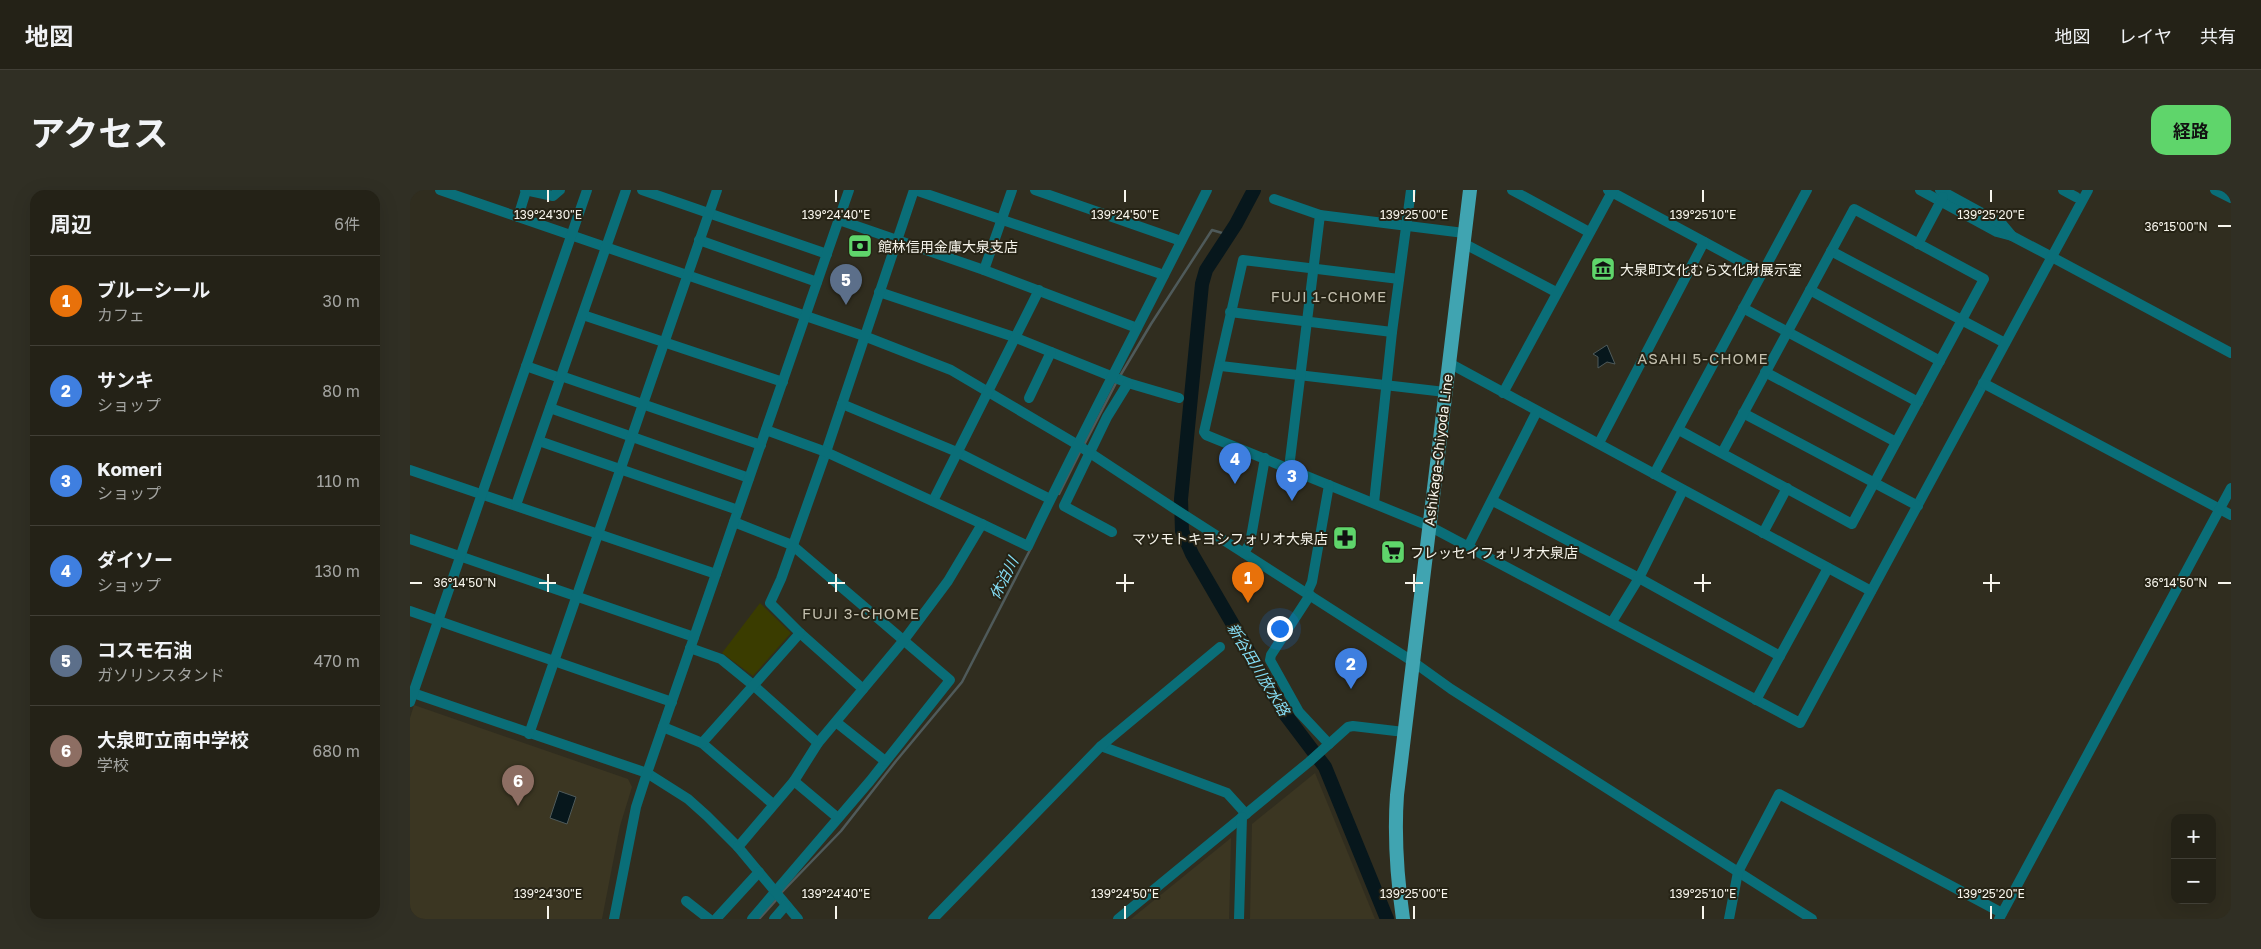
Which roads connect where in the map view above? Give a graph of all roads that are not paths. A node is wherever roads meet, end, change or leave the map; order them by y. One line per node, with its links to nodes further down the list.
1 (440, 190): 28 (street)
2 (526, 190): 3 (street); 28 (street)
3 (560, 190)
4 (587, 190): 33 (street)
5 (626, 190): 40 (street)
6 (642, 190): 26 (street)
7 (717, 190): 26 (street)
8 (915, 190): 30 (street); 36 (street)
9 (1012, 190): 30 (street)
10 (1035, 190): 37 (street)
11 (1207, 190): 37 (street)
12 (1411, 190): 31 (street)
13 (1470, 190): 34 (main road, Ashikaga-Chiyoda Line)
14 (1512, 190): 32 (street)
15 (1807, 190): 46 (street)
16 (1920, 190): 22 (street)
17 (2063, 190): 23 (street)
18 (2088, 190): 43 (street)
19 (2215, 190): 24 (street)
20 (845, 191): 29 (street)
21 (1611, 191): 32 (street); 38 (street)
22 (1944, 194): 39 (street); 43 (street)
23 (2076, 197)
24 (2231, 198)
25 (1274, 199): 27 (street)
26 (708, 213): 35 (street); 42 (street)
27 (1320, 215): 31 (street); 44 (street)
28 (518, 217): 33 (street)
29 (839, 220): 36 (street); 42 (street)
30 (1002, 220): 45 (street); 48 (street)
31 (1406, 226): 34 (street); 49 (street)
32 (1589, 232): 54 (street)
33 (570, 235): 40 (street); 72 (street)
34 (1464, 238): 54 (street); 71 (main road, Ashikaga-Chiyoda Line)
35 (699, 240): 47 (street); 50 (street)
36 (897, 240): 45 (street); 53 (street)
37 (1182, 241): 48 (street)
38 (1704, 242): 46 (street); 98 (street)
39 (1918, 244): 41 (street); 59 (street)
40 (606, 247): 47 (street); 57 (street)
41 (1831, 251): 52 (street); 59 (street)
42 (827, 254): 50 (street)
43 (2052, 257): 67 (street); 69 (street)
44 (1314, 269): 49 (street); 56 (street); 60 (street)
45 (984, 270): 51 (street)
46 (1762, 273): 55 (street)
47 (687, 275): 58 (street); 66 (street)
48 (1164, 276): 61 (street)
49 (1399, 279): 62 (street)
50 (817, 282): 58 (street)
51 (1039, 290): 61 (street); 65 (street)
52 (1810, 290): 63 (street); 70 (street)
53 (879, 292): 64 (street); 65 (street)
54 (1556, 292): 84 (street)
55 (1743, 308): 63 (street); 94 (street)
56 (1230, 312): 60 (street); 104 (street)
57 (582, 315): 66 (street); 77 (street)
58 (806, 315): 64 (street); 78 (street)
59 (1962, 321): 67 (street); 70 (street)
60 (1308, 322): 62 (street); 75 (street)
61 (1137, 328): 76 (street)
62 (1392, 332): 81 (street)
63 (1787, 332): 74 (street); 87 (street)
64 (864, 336): 82 (street); 89 (street)
65 (1014, 337): 68 (street); 82 (street)
66 (664, 342): 78 (street); 88 (street)
67 (2005, 343): 80 (street)
68 (1051, 352): 76 (street); 85 (street)
69 (2231, 353)
70 (1940, 360): 87 (street)
71 (1449, 363): 83 (main road, Ashikaga-Chiyoda Line); 84 (street)
72 (526, 366): 77 (street); 115 (street)
73 (1221, 366): 75 (street)
74 (1765, 372): 92 (street); 97 (street)
75 (1300, 375): 81 (street); 105 (street)
76 (1114, 376): 79 (street); 100 (street)
77 (561, 377): 88 (street); 90 (street)
78 (782, 382): 93 (street)
79 (1128, 383): 86 (street); 100 (street)
80 (1984, 383): 121 (street); 122 (street)
81 (1386, 385): 83 (street); 119 (street)
82 (986, 391): 100 (street); 102 (street)
83 (1446, 392): 127 (main road, Ashikaga-Chiyoda Line)
84 (1502, 393): 91 (street)
85 (1029, 398)
86 (1178, 398)
87 (1918, 402): 97 (street)
88 (643, 404): 95 (street); 99 (street)
89 (842, 404): 101 (street); 102 (street)
90 (550, 408): 95 (street); 96 (street)
91 (1537, 411): 98 (street); 118 (street)
92 (1743, 413): 103 (street); 110 (street)
93 (766, 430): 99 (street); 101 (street)
94 (1679, 430): 103 (street); 108 (street)
95 (632, 437): 106 (street); 109 (street)
96 (539, 441): 106 (street); 120 (street)
97 (1896, 442): 110 (street)
98 (1599, 443): 108 (street)
99 (761, 445): 109 (street)
100 (1083, 448): 116 (street); 128 (street); 134 (street)
101 (826, 452): 117 (street); 132 (street)
102 (957, 452): 116 (street); 117 (street)
103 (1722, 453): 112 (street)
104 (1265, 458): 105 (street); 134 (street)
105 (1289, 468): 111 (street)
106 (621, 469): 123 (street); 130 (street)
107 (410, 470): 115 (street)
108 (1654, 474): 114 (street)
109 (749, 478): 123 (street)
110 (1874, 482): 112 (street); 121 (street)
111 (1329, 485): 119 (street); 140 (street)
112 (1786, 488): 129 (street)
113 (2231, 488): 122 (street)
114 (1683, 490): 129 (street); 138 (street)
115 (482, 493): 120 (street); 135 (street)
116 (1050, 499): 126 (street)
117 (933, 501): 126 (street)
118 (1493, 501): 133 (street); 138 (street)
119 (1374, 503): 127 (street)
120 (516, 505): 130 (street)
121 (1918, 506): 139 (street)
122 (2219, 509): 124 (street); 177 (street)
123 (738, 510): 125 (street)
124 (2231, 516)
125 (734, 522): 132 (street); 137 (street)
126 (982, 524): 147 (street)
127 (1429, 526): 133 (street); 152 (main road, Ashikaga-Chiyoda Line)
128 (1112, 532)
129 (1763, 533): 136 (street)
130 (599, 534): 137 (street); 141 (street)
131 (410, 539): 135 (street)
132 (792, 544): 145 (street); 147 (street)
133 (1469, 545): 144 (street)
134 (1244, 553): 140 (street)
135 (460, 557): 141 (street); 143 (street)
136 (1828, 568): 139 (street); 150 (street)
137 (716, 574): 146 (street)
138 (1639, 578): 144 (street); 150 (street)
139 (1871, 591): 156 (street)
140 (1309, 594): 152 (street); 164 (street)
141 (577, 597): 146 (street); 151 (street)
142 (410, 611): 143 (street)
143 (438, 621): 151 (street); 155 (street)
144 (1612, 622): 156 (street)
145 (800, 633): 153 (street); 154 (street)
146 (694, 637): 148 (street)
147 (904, 640): 154 (street); 166 (street)
148 (690, 648): 153 (street); 157 (street)
149 (1220, 648): 165 (street)
150 (1780, 656): 156 (street)
151 (554, 661): 157 (street); 161 (street)
152 (1412, 661): 160 (main road, Ashikaga-Chiyoda Line); 174 (street)
153 (753, 685): 162 (street); 163 (street)
154 (863, 689): 158 (street)
155 (411, 696): 161 (street)
156 (1756, 700)
157 (672, 702): 159 (street)
158 (836, 722): 163 (street); 166 (street)
159 (663, 727): 162 (street); 167 (street)
160 (1404, 732): 164 (street); 187 (main road, Ashikaga-Chiyoda Line)
161 (529, 734): 167 (street)
162 (702, 743): 169 (street)
163 (818, 743): 168 (street)
164 (1329, 744): 170 (street)
165 (1101, 746): 170 (street); 184 (street)
166 (885, 761): 171 (street)
167 (647, 774): 172 (street); 178 (street)
168 (794, 782): 169 (street); 171 (street)
169 (773, 804): 172 (street)
170 (1244, 815): 185 (street); 186 (street)
171 (838, 818): 175 (street)
172 (738, 847): 173 (street)
173 (759, 872): 175 (street); 180 (street)
174 (1738, 872): 177 (street); 188 (street); 189 (street)
175 (781, 899): 181 (street); 182 (street); 183 (street)
176 (686, 901): 179 (street)
177 (2000, 916)
178 (614, 919)
179 (709, 919)
180 (716, 919)
181 (752, 919)
182 (774, 919)
183 (798, 919)
184 (933, 919)
185 (1118, 919)
186 (1239, 919)
187 (1403, 919)
188 (1729, 919)
189 (1812, 919)

